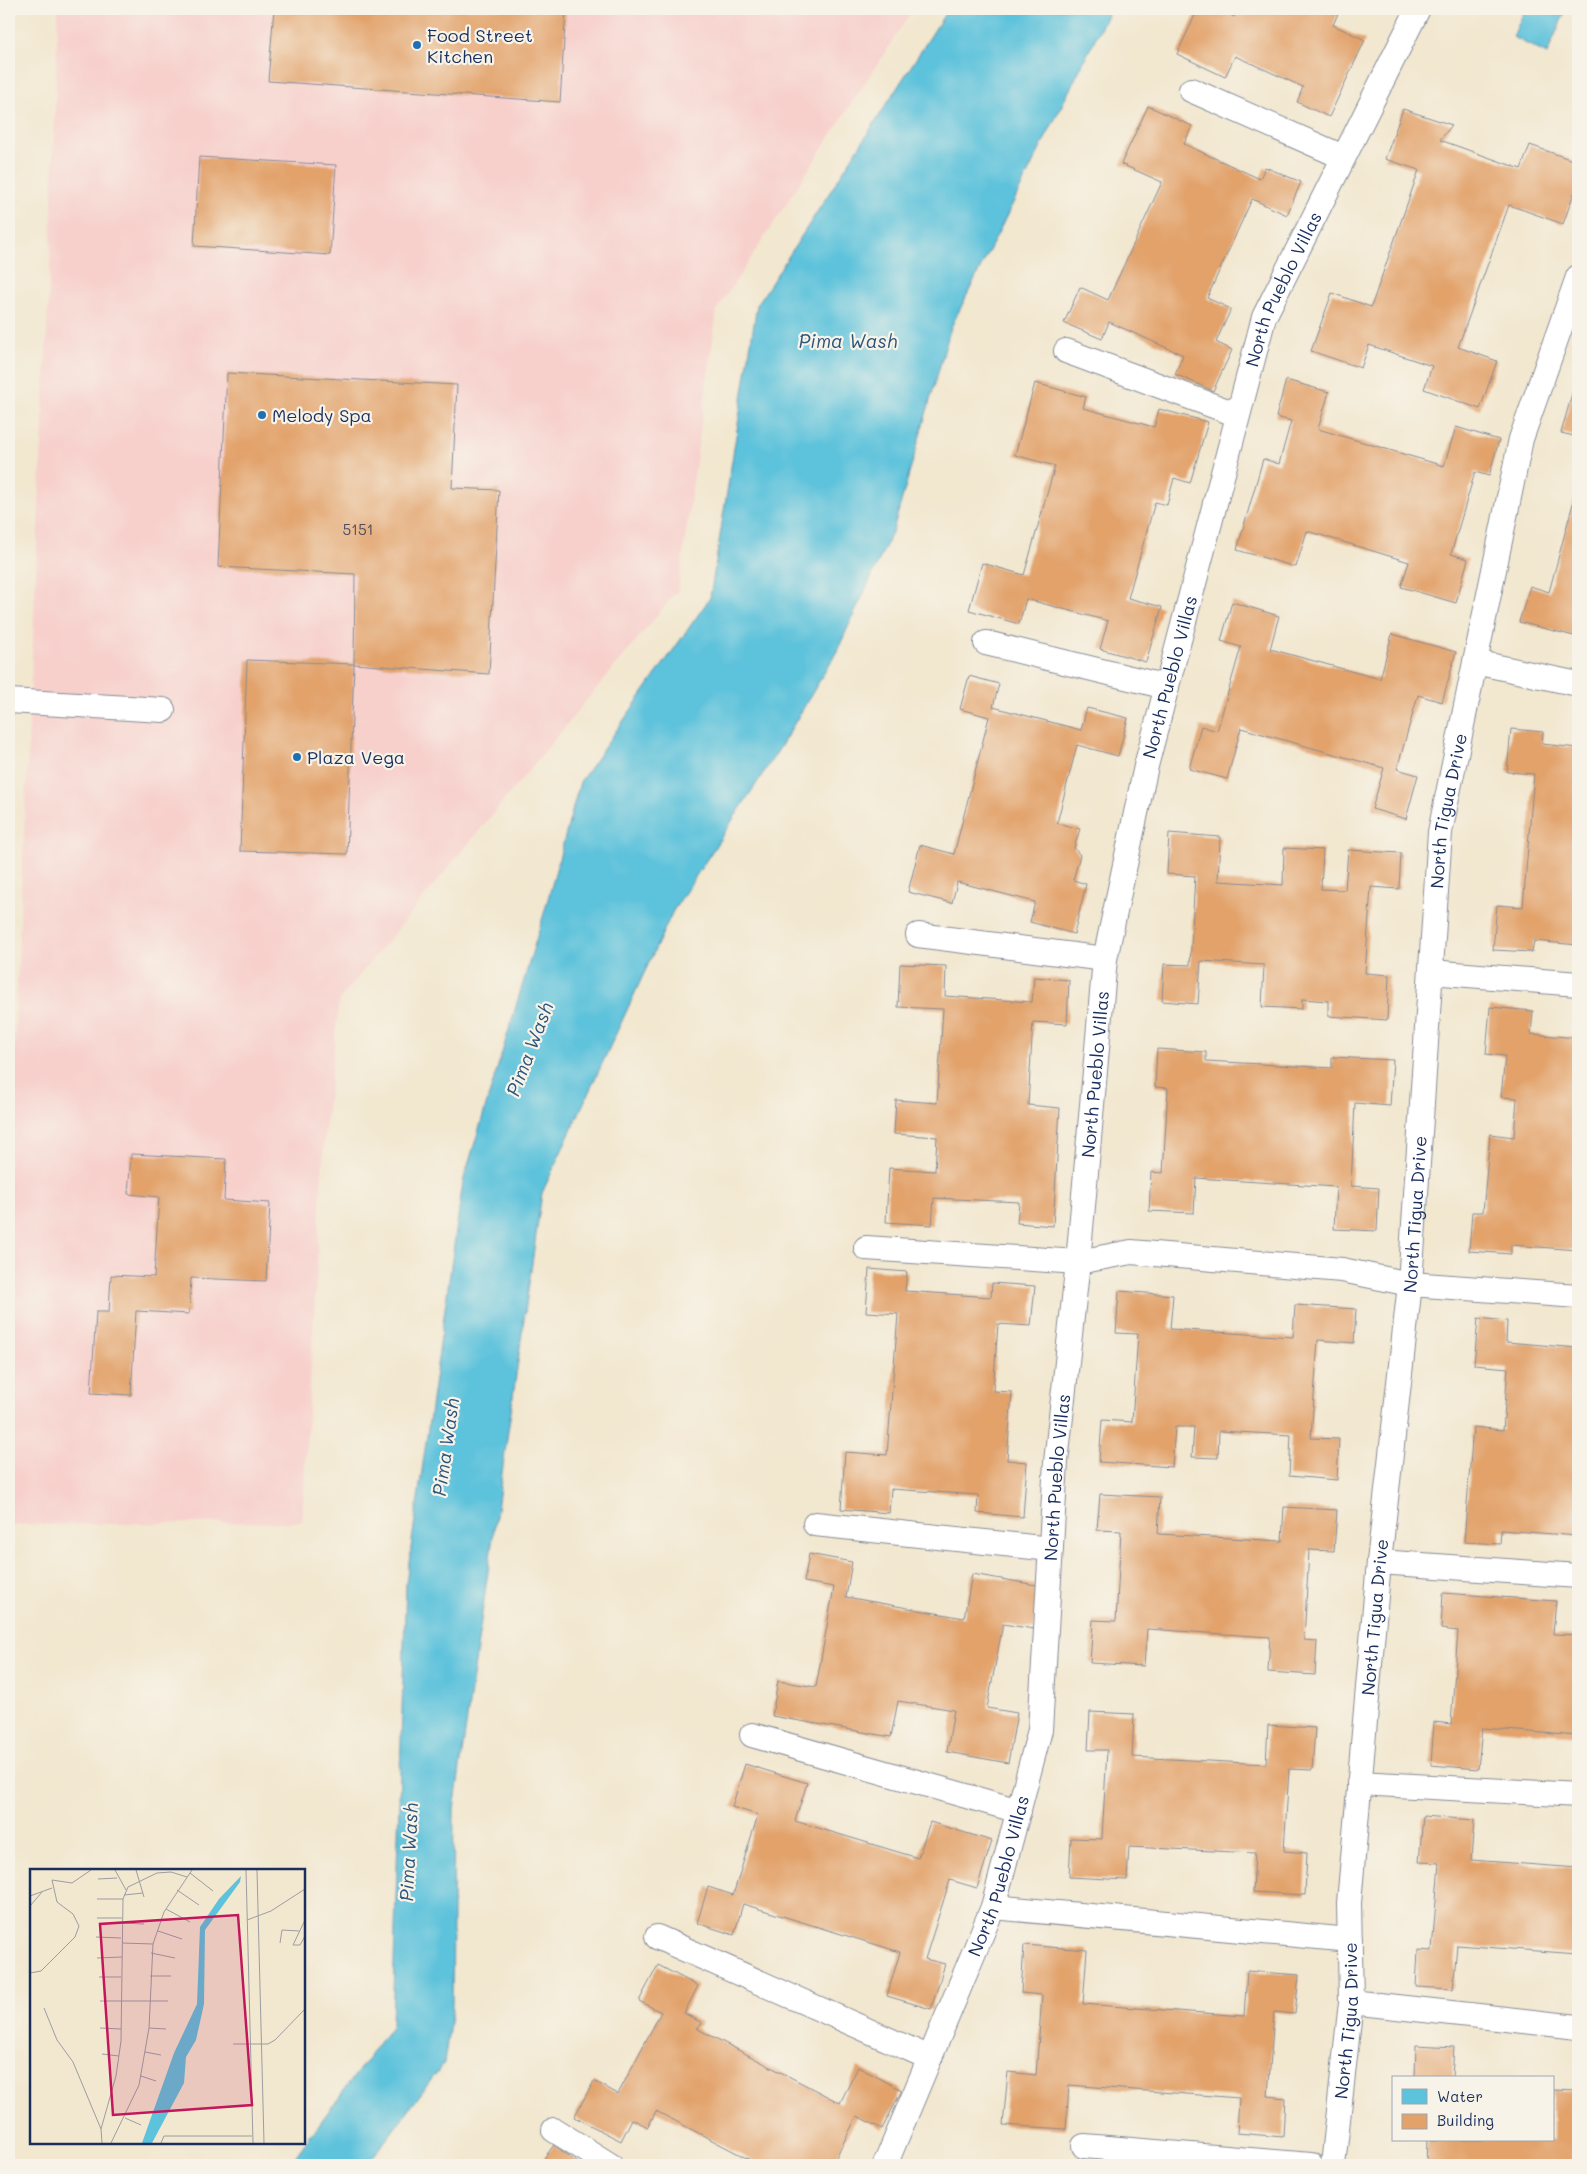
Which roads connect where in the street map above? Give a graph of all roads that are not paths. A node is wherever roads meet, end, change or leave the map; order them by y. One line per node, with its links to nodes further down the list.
1 (1418, 9): 3 (lane, North Pueblo Villas)
2 (1191, 90): 3 (lane)
3 (1343, 157): 7 (lane, North Pueblo Villas)
4 (1578, 277): 5 (lane, North Tigua Drive)
5 (1572, 316): 9 (lane, North Tigua Drive)
6 (1066, 351): 7 (lane)
7 (1238, 415): 11 (lane, North Pueblo Villas)
8 (986, 643): 11 (lane)
9 (1475, 662): 10 (lane); 16 (lane, North Tigua Drive)
10 (1578, 684)
11 (1167, 687): 15 (lane, North Pueblo Villas)
12 (9, 701): 13 (lane)
13 (163, 710)
14 (918, 935): 15 (lane)
15 (1105, 959): 19 (lane, North Pueblo Villas)
16 (1431, 972): 17 (lane); 20 (lane, North Tigua Drive)
17 (1578, 984)
18 (866, 1248): 19 (lane)
19 (1078, 1262): 20 (lane); 23 (lane, North Pueblo Villas)
20 (1410, 1284): 21 (lane); 24 (lane, North Tigua Drive)
21 (1578, 1296)
22 (815, 1524): 23 (lane)
23 (1051, 1549): 29 (lane, North Pueblo Villas)
24 (1379, 1562): 25 (lane); 27 (lane, North Tigua Drive)
25 (1578, 1576)
26 (752, 1735): 29 (lane)
27 (1360, 1783): 28 (lane); 32 (lane, North Tigua Drive)
28 (1578, 1795)
29 (1019, 1811): 30 (lane, North Pueblo Villas)
30 (993, 1907): 32 (lane); 35 (lane, North Pueblo Villas)
31 (658, 1937): 35 (lane)
32 (1350, 1940): 33 (lane, North Tigua Drive)
33 (1351, 2002): 34 (lane); 41 (lane, North Tigua Drive)
34 (1578, 2027)
35 (930, 2058): 39 (lane, North Pueblo Villas)
36 (554, 2130): 38 (lane)
37 (1084, 2146): 40 (lane)
38 (610, 2165)
39 (885, 2165)
40 (1311, 2165)
41 (1333, 2165)

